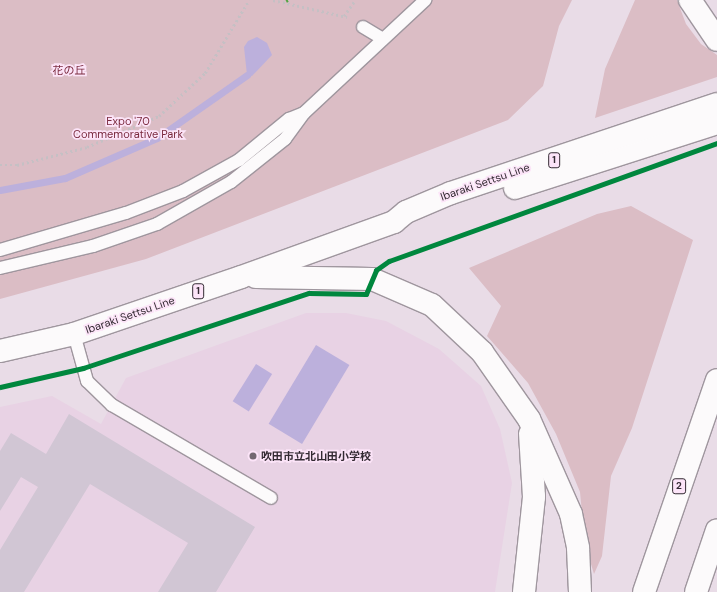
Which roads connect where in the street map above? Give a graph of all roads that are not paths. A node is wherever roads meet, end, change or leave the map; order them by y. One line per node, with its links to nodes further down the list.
1 (425, 0): 4 (lane)
2 (690, 0): 5 (main road)
3 (363, 27): 4 (lane)
4 (383, 39): 7 (lane)
5 (717, 40)
6 (717, 104): 9 (main road, Ibaraki Settsu Line / 1)
7 (304, 113): 10 (lane); 11 (lane)
8 (717, 123): 9 (main road, Ibaraki Settsu Line / 1)
9 (394, 222): 12 (main road, Ibaraki Settsu Line / 1)
10 (0, 250)
11 (0, 268)
12 (240, 277): 13 (main road, Ibaraki Settsu Line / 1); 16 (main road)
13 (74, 334): 14 (main road, Ibaraki Settsu Line / 1); 17 (lane)
14 (0, 351)
15 (717, 380): 21 (main road, 2)
16 (529, 419): 19 (main road); 20 (main road)
17 (271, 498)
18 (717, 530): 22 (main road)
19 (524, 592)
20 (580, 592)
21 (644, 592)
22 (696, 592)

